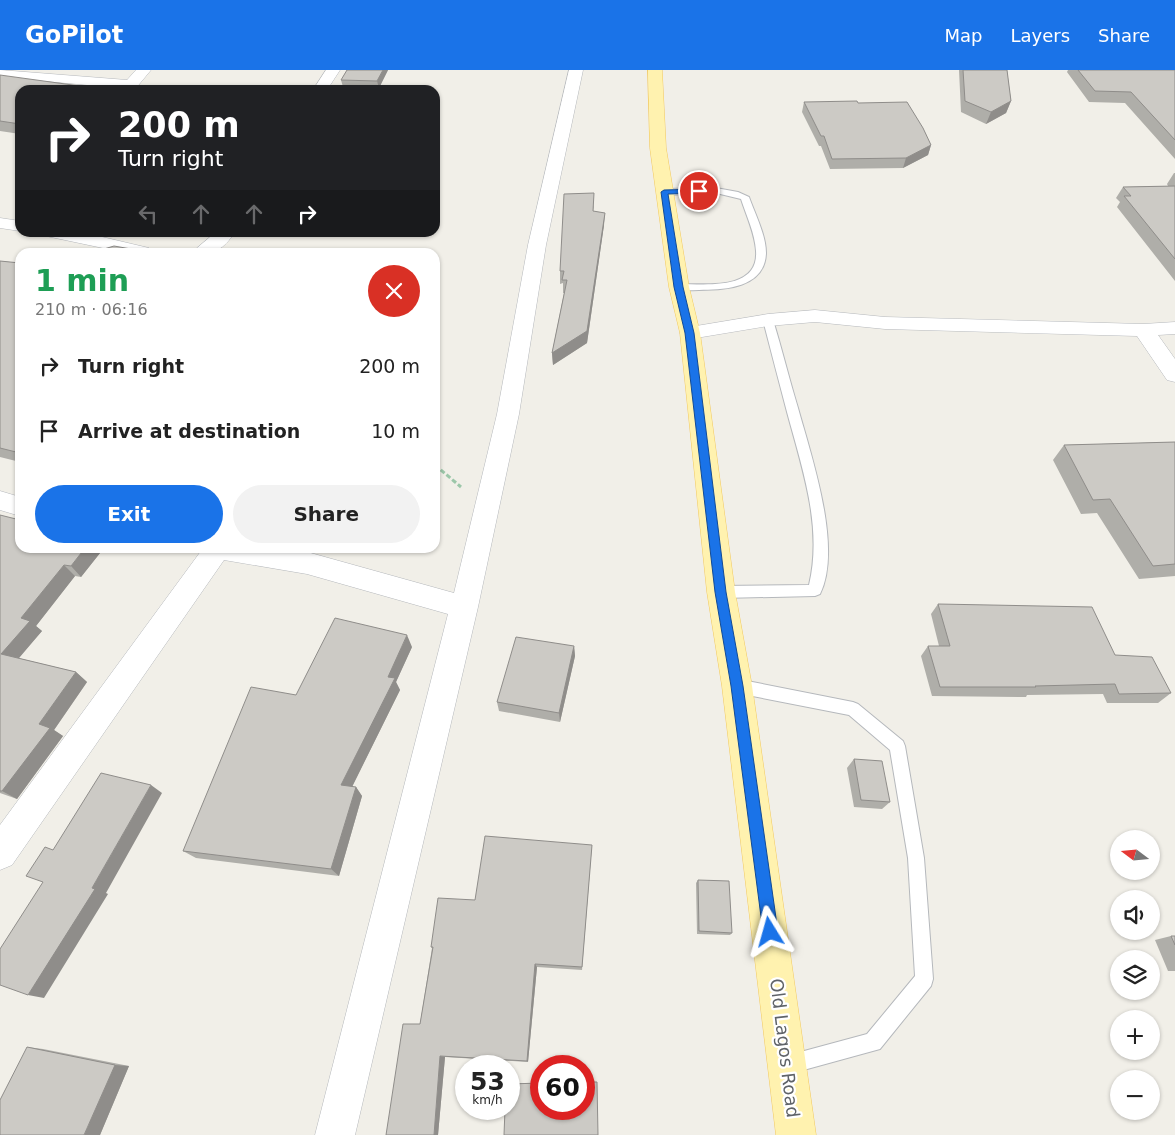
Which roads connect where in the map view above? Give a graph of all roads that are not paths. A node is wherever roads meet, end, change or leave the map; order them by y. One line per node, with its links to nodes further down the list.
1 (144, 70): 5 (street)
2 (333, 70): 6 (street)
3 (576, 70): 25 (street)
4 (655, 70): 7 (main road, Old Lagos Road)
5 (0, 73)
6 (323, 85)
7 (664, 192): 14 (main road, Old Lagos Road); 14 (lane)
8 (0, 222): 9 (street)
9 (15, 225)
10 (76, 237): 12 (street)
11 (222, 237): 13 (street)
12 (126, 248)
13 (209, 248)
14 (678, 287): 18 (main road, Old Lagos Road)
15 (768, 320): 17 (street); 18 (street); 24 (lane)
16 (1175, 328): 17 (street)
17 (1142, 330): 19 (street)
18 (690, 333): 24 (main road, Old Lagos Road)
19 (1175, 375)
20 (0, 500): 21 (street)
21 (15, 506)
22 (211, 553): 27 (street)
23 (246, 553): 25 (street)
24 (721, 592): 26 (main road, Old Lagos Road)
25 (464, 607): 29 (street)
26 (737, 686): 28 (main road, Old Lagos Road); 28 (lane)
27 (0, 853)
28 (788, 1064): 30 (main road, Old Lagos Road)
29 (335, 1135)
30 (796, 1135)

